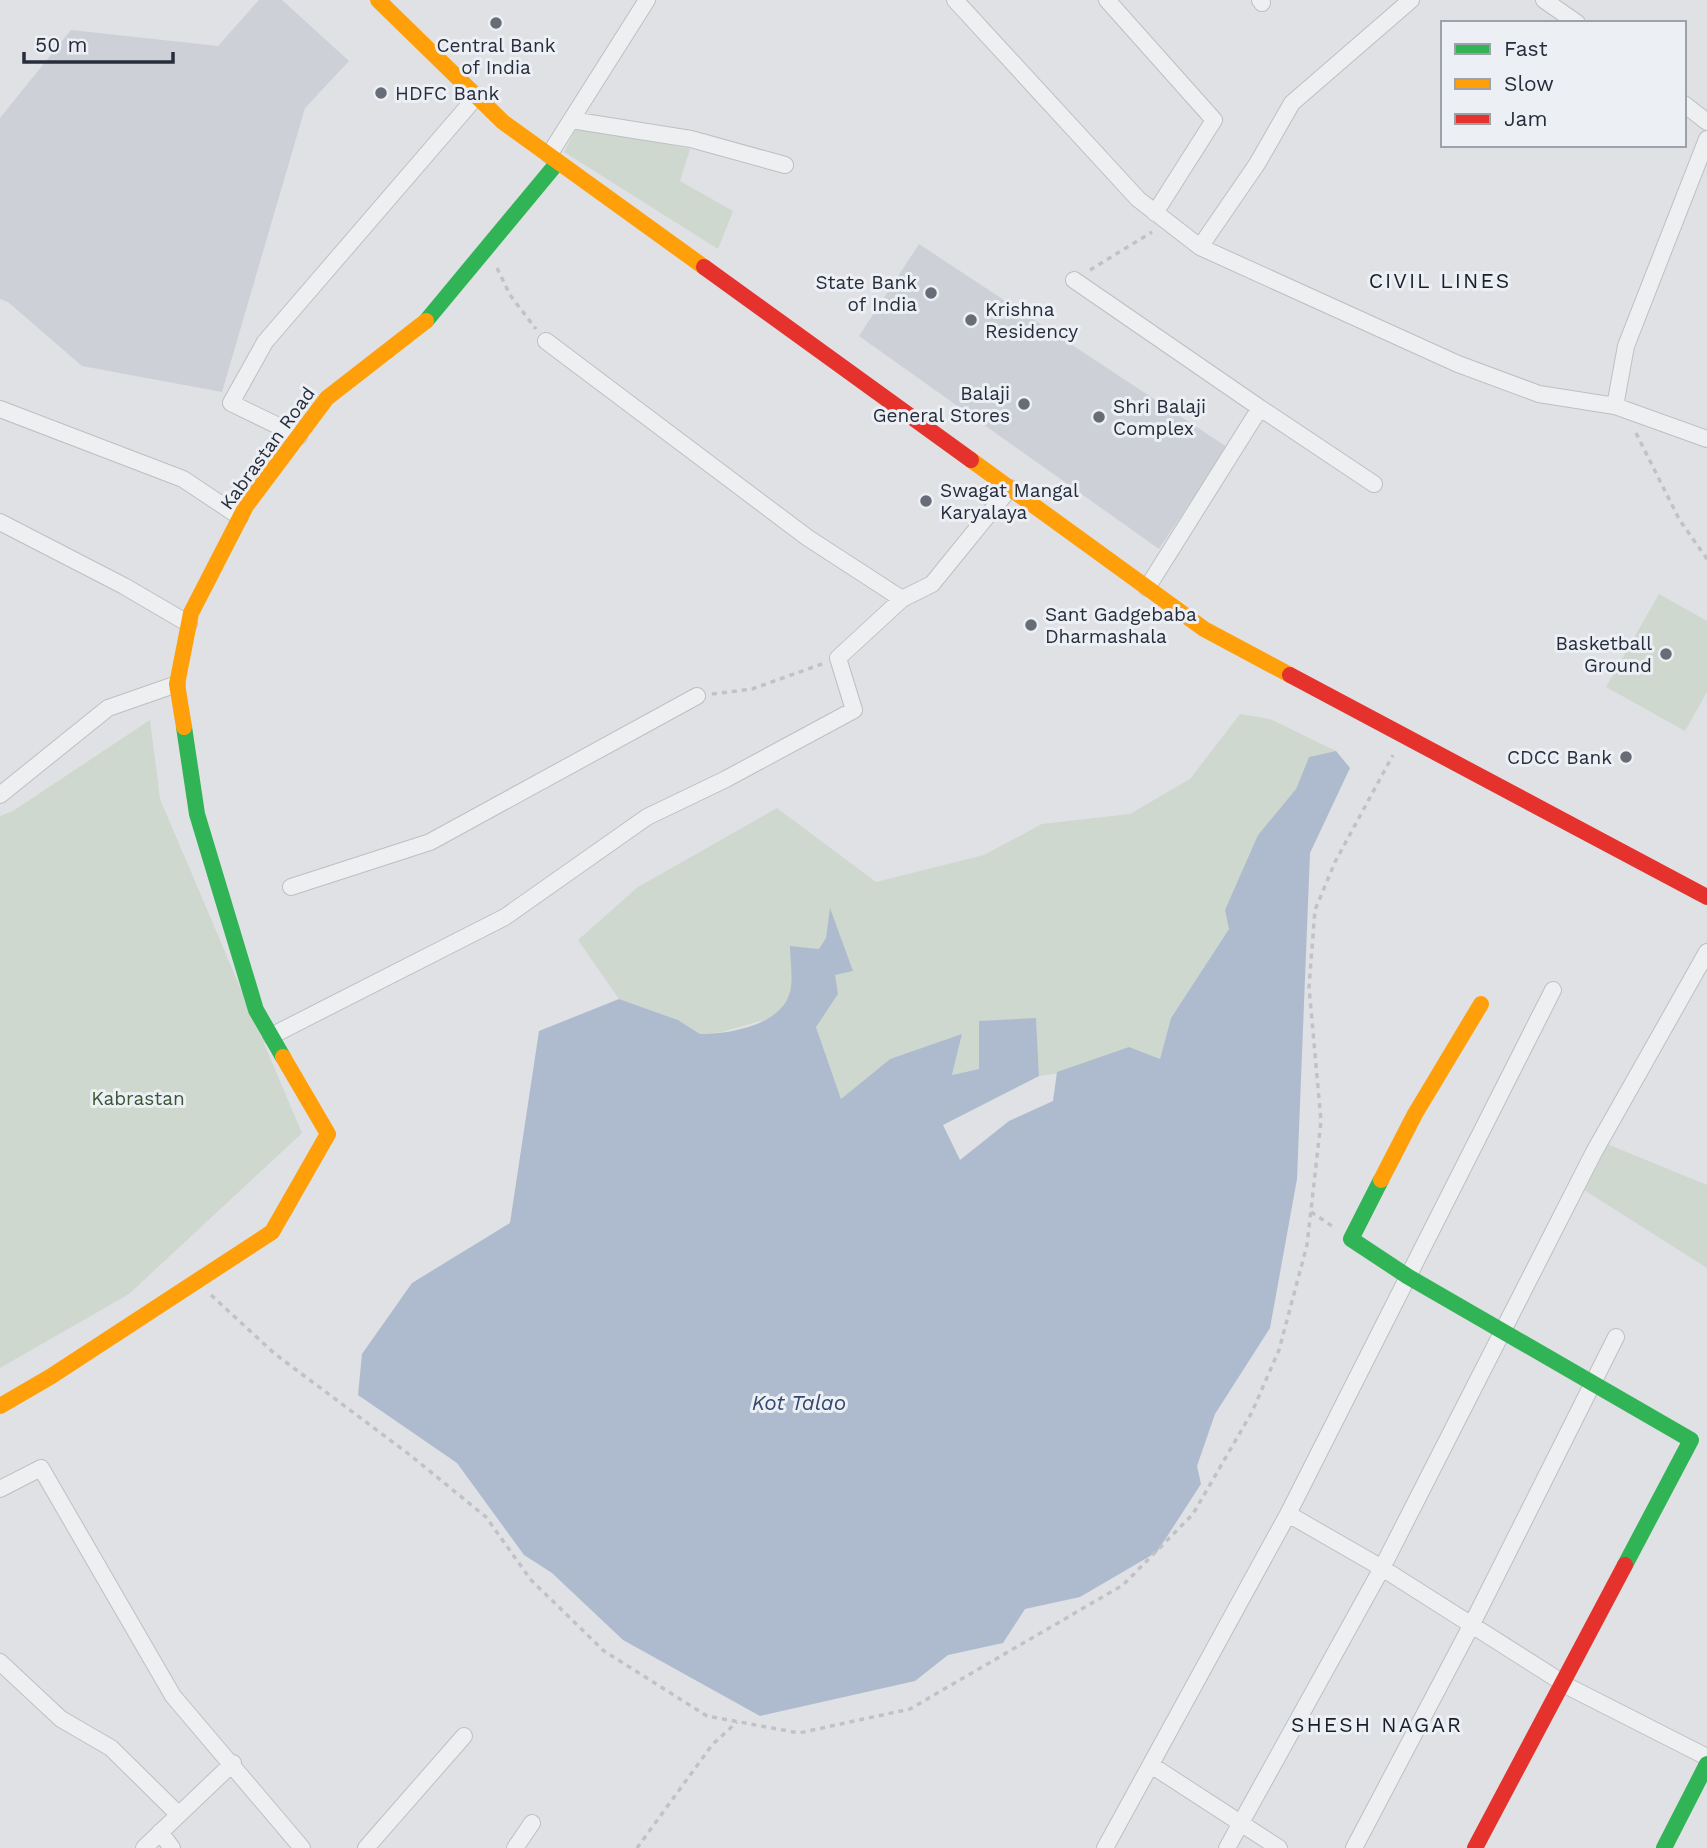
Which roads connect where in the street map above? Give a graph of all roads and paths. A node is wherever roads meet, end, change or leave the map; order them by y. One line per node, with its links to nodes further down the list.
1 (378, 0): 8 (main road)
2 (648, 0): 10 (street)
3 (955, 0): 15 (street)
4 (1107, 0): 15 (street)
5 (1412, 0): 16 (street)
6 (1544, 0): 7 (street)
7 (1574, 21)
8 (476, 97): 13 (main road); 23 (street)
9 (1686, 106): 11 (street)
10 (571, 120): 13 (street); 14 (street)
11 (1707, 122)
12 (1707, 139): 21 (street)
13 (553, 159): 17 (main road, Kabrastan Road); 26 (main road)
14 (785, 165)
15 (1161, 217): 16 (street); 18 (path)
16 (1200, 247): 21 (street)
17 (486, 248): 19 (path); 23 (main road, Kabrastan Road)
18 (1074, 280): 20 (street)
19 (546, 341): 31 (street)
20 (1260, 408): 25 (street); 30 (street)
21 (1619, 408): 24 (street); 29 (path)
22 (0, 409): 27 (street)
23 (299, 436): 27 (main road, Kabrastan Road)
24 (1707, 439)
25 (1374, 484)
26 (1010, 488): 30 (main road); 31 (street)
27 (240, 517): 32 (main road, Kabrastan Road)
28 (0, 522): 32 (street)
29 (1707, 559)
30 (1147, 588): 36 (main road)
31 (902, 598): 33 (street)
32 (189, 624): 34 (main road, Kabrastan Road)
33 (838, 658): 35 (path); 43 (street)
34 (177, 684): 37 (street); 43 (main road, Kabrastan Road)
35 (697, 696): 38 (street)
36 (1404, 735): 39 (main road); 44 (path)
37 (0, 795)
38 (291, 887)
39 (1707, 897)
40 (1707, 952): 48 (street)
41 (1553, 990): 46 (street)
42 (1481, 1004): 45 (main road)
43 (271, 1036): 47 (main road, Kabrastan Road)
44 (1311, 1212): 45 (path); 58 (path)
45 (1352, 1239): 46 (main road)
46 (1406, 1276): 48 (main road); 53 (street)
47 (196, 1281): 51 (main road); 58 (path)
48 (1503, 1329): 50 (main road); 54 (street)
49 (1615, 1337): 50 (street)
50 (1592, 1383): 55 (street); 57 (main road)
51 (0, 1406)
52 (0, 1489): 61 (street)
53 (1288, 1514): 54 (street); 63 (street)
54 (1382, 1568): 55 (street); 65 (street)
55 (1472, 1624): 57 (street); 77 (street)
56 (0, 1662): 64 (street)
57 (1563, 1682): 60 (street); 78 (main road)
58 (737, 1722): 73 (path)
59 (464, 1736): 71 (street)
60 (1707, 1757)
61 (233, 1763): 64 (street); 70 (street)
62 (1707, 1764): 79 (main road)
63 (1151, 1765): 65 (street); 74 (street)
64 (178, 1815): 67 (street)
65 (1240, 1822): 75 (street); 76 (street)
66 (532, 1823): 72 (street)
67 (160, 1832): 68 (street); 69 (street)
68 (144, 1848)
69 (172, 1848)
70 (302, 1848)
71 (366, 1848)
72 (515, 1848)
73 (637, 1848)
74 (1105, 1848)
75 (1227, 1848)
76 (1279, 1848)
77 (1354, 1848)
78 (1475, 1848)
79 (1664, 1848)

